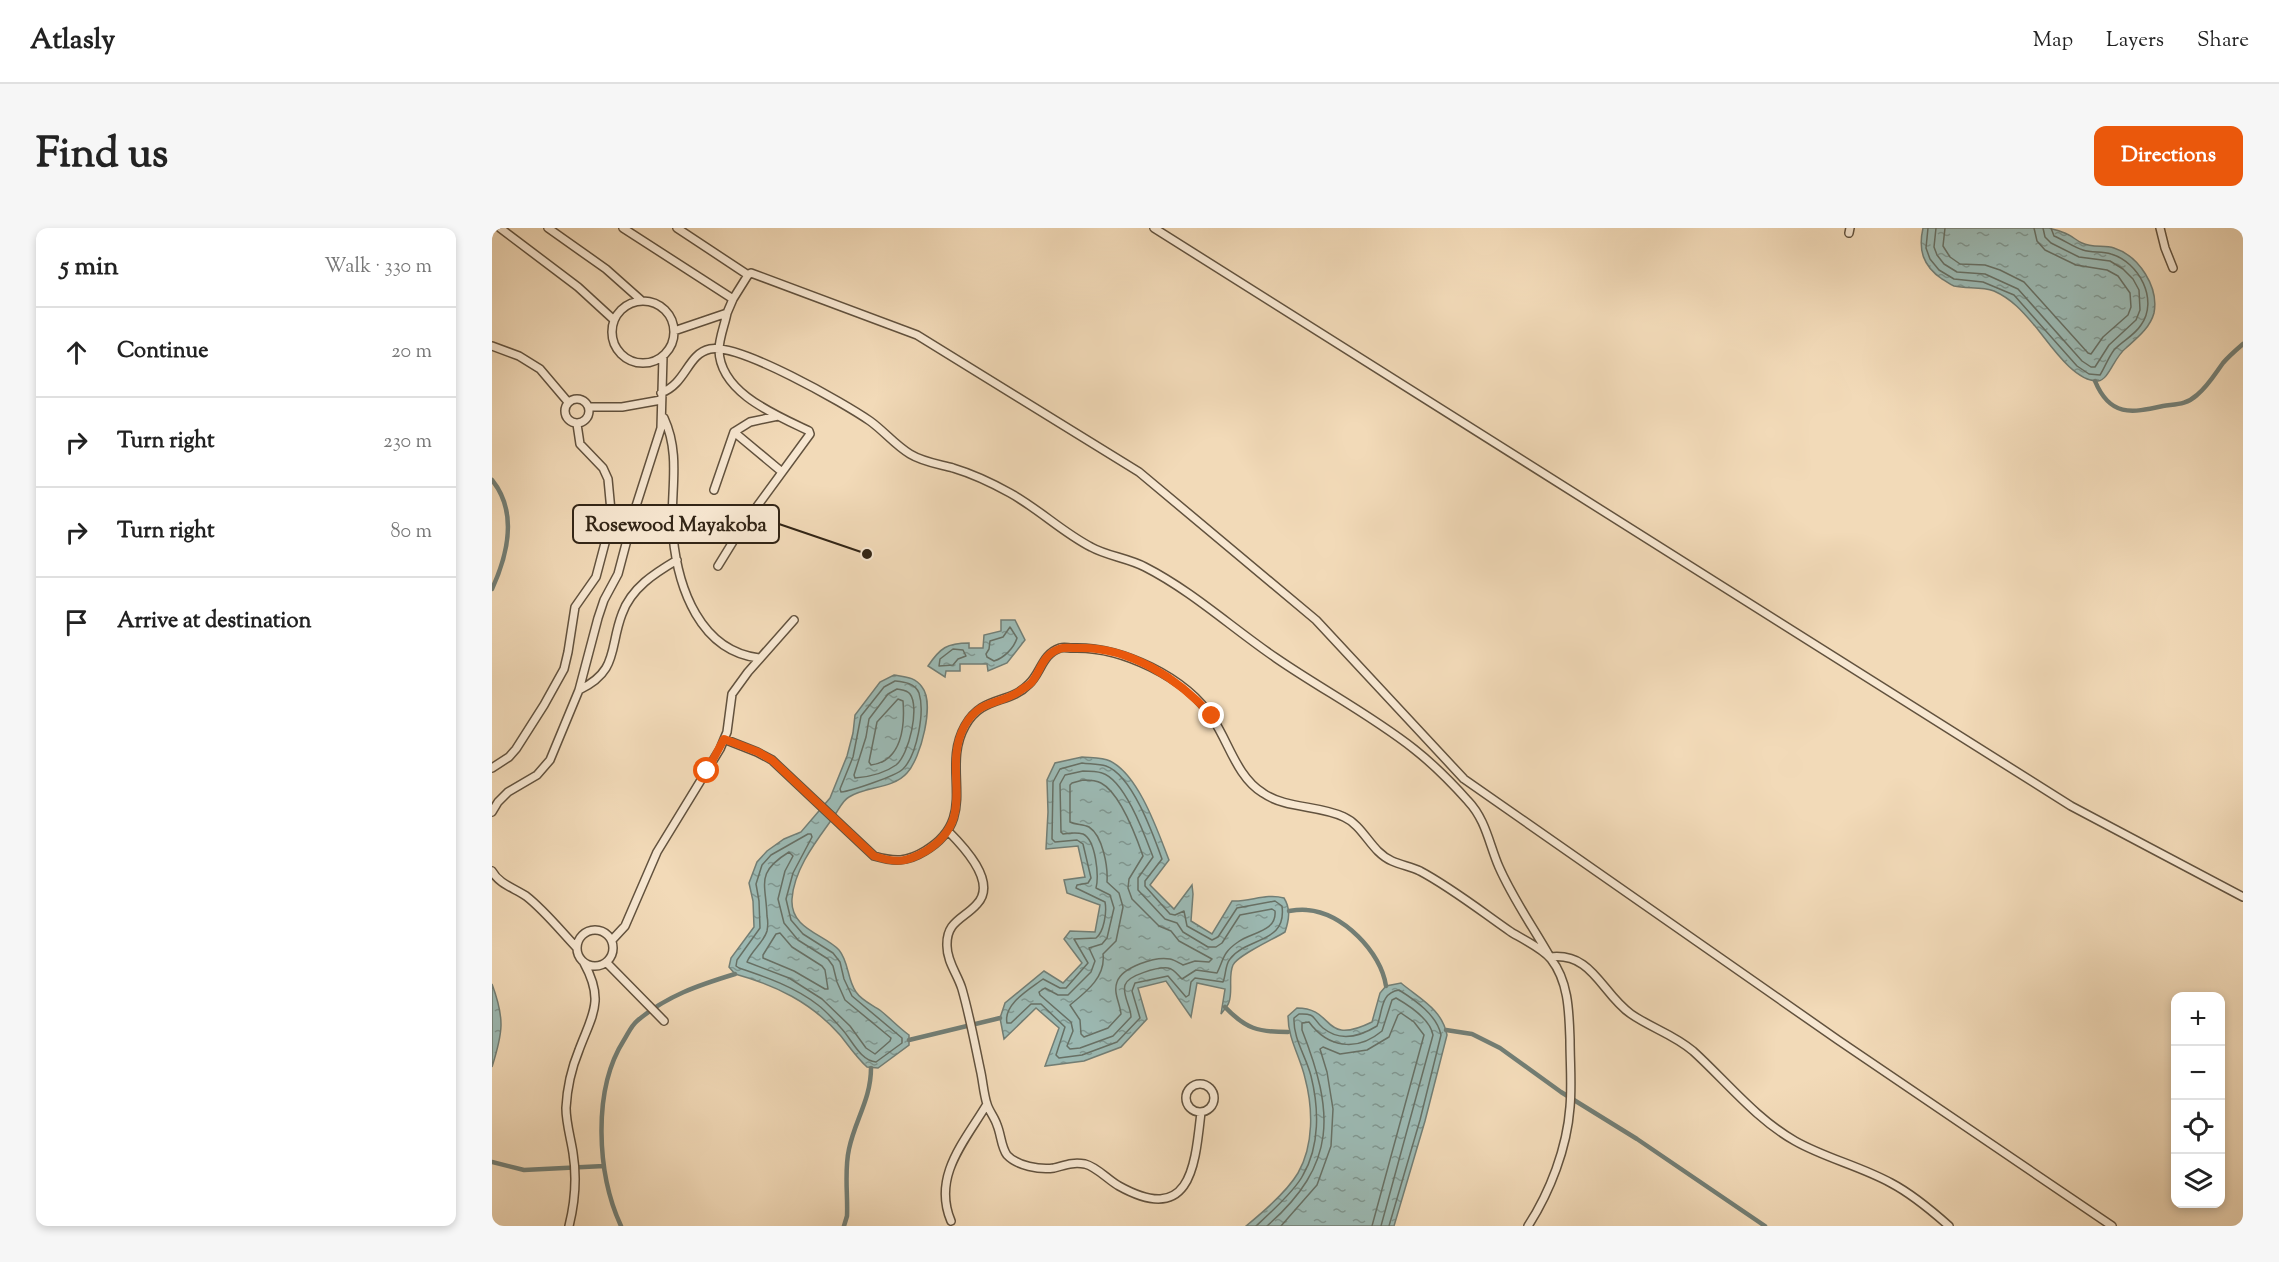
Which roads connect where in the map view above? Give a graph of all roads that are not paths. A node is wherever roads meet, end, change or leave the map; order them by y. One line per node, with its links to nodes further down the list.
1 (500, 228): 12 (lane)
2 (548, 228): 10 (lane)
3 (623, 228): 9 (lane)
4 (677, 228): 8 (lane)
5 (1154, 228): 36 (lane)
6 (2160, 228): 7 (lane)
7 (2173, 268)
8 (748, 275): 9 (lane); 49 (lane)
9 (733, 299): 11 (lane)
10 (642, 301): 12 (lane); 13 (lane)
11 (727, 313): 13 (lane); 15 (lane)
12 (614, 320): 16 (lane)
13 (674, 331): 16 (lane)
14 (492, 346): 18 (lane)
15 (719, 349): 17 (lane); 21 (lane); 39 (lane)
16 (663, 356): 17 (lane)
17 (661, 397): 19 (lane); 20 (lane)
18 (568, 402): 19 (lane); 22 (lane)
19 (589, 407): 22 (lane)
20 (663, 415): 26 (lane); 30 (lane)
21 (778, 416): 23 (lane); 24 (lane)
22 (577, 424): 32 (lane)
23 (734, 432): 24 (lane); 25 (lane)
24 (782, 472): 27 (lane)
25 (714, 490)
26 (677, 560): 29 (lane); 30 (lane)
27 (718, 566)
28 (794, 620): 29 (lane)
29 (759, 658): 31 (lane)
30 (579, 690): 33 (lane)
31 (724, 739): 34 (lane); 37 (lane)
32 (492, 768)
33 (492, 812)
34 (948, 831): 39 (lane); 43 (lane)
35 (492, 871): 38 (lane)
36 (2243, 897)
37 (612, 940): 38 (lane); 41 (lane)
38 (576, 947): 40 (lane)
39 (1550, 957): 47 (lane); 48 (lane)
40 (584, 963): 41 (lane); 46 (lane)
41 (607, 963): 42 (lane)
42 (662, 1019)
43 (987, 1104): 44 (lane); 45 (lane)
44 (1201, 1112): 44 (lane)
45 (951, 1221)
46 (569, 1226)
47 (1528, 1226)
48 (1949, 1226)
49 (2112, 1226)

